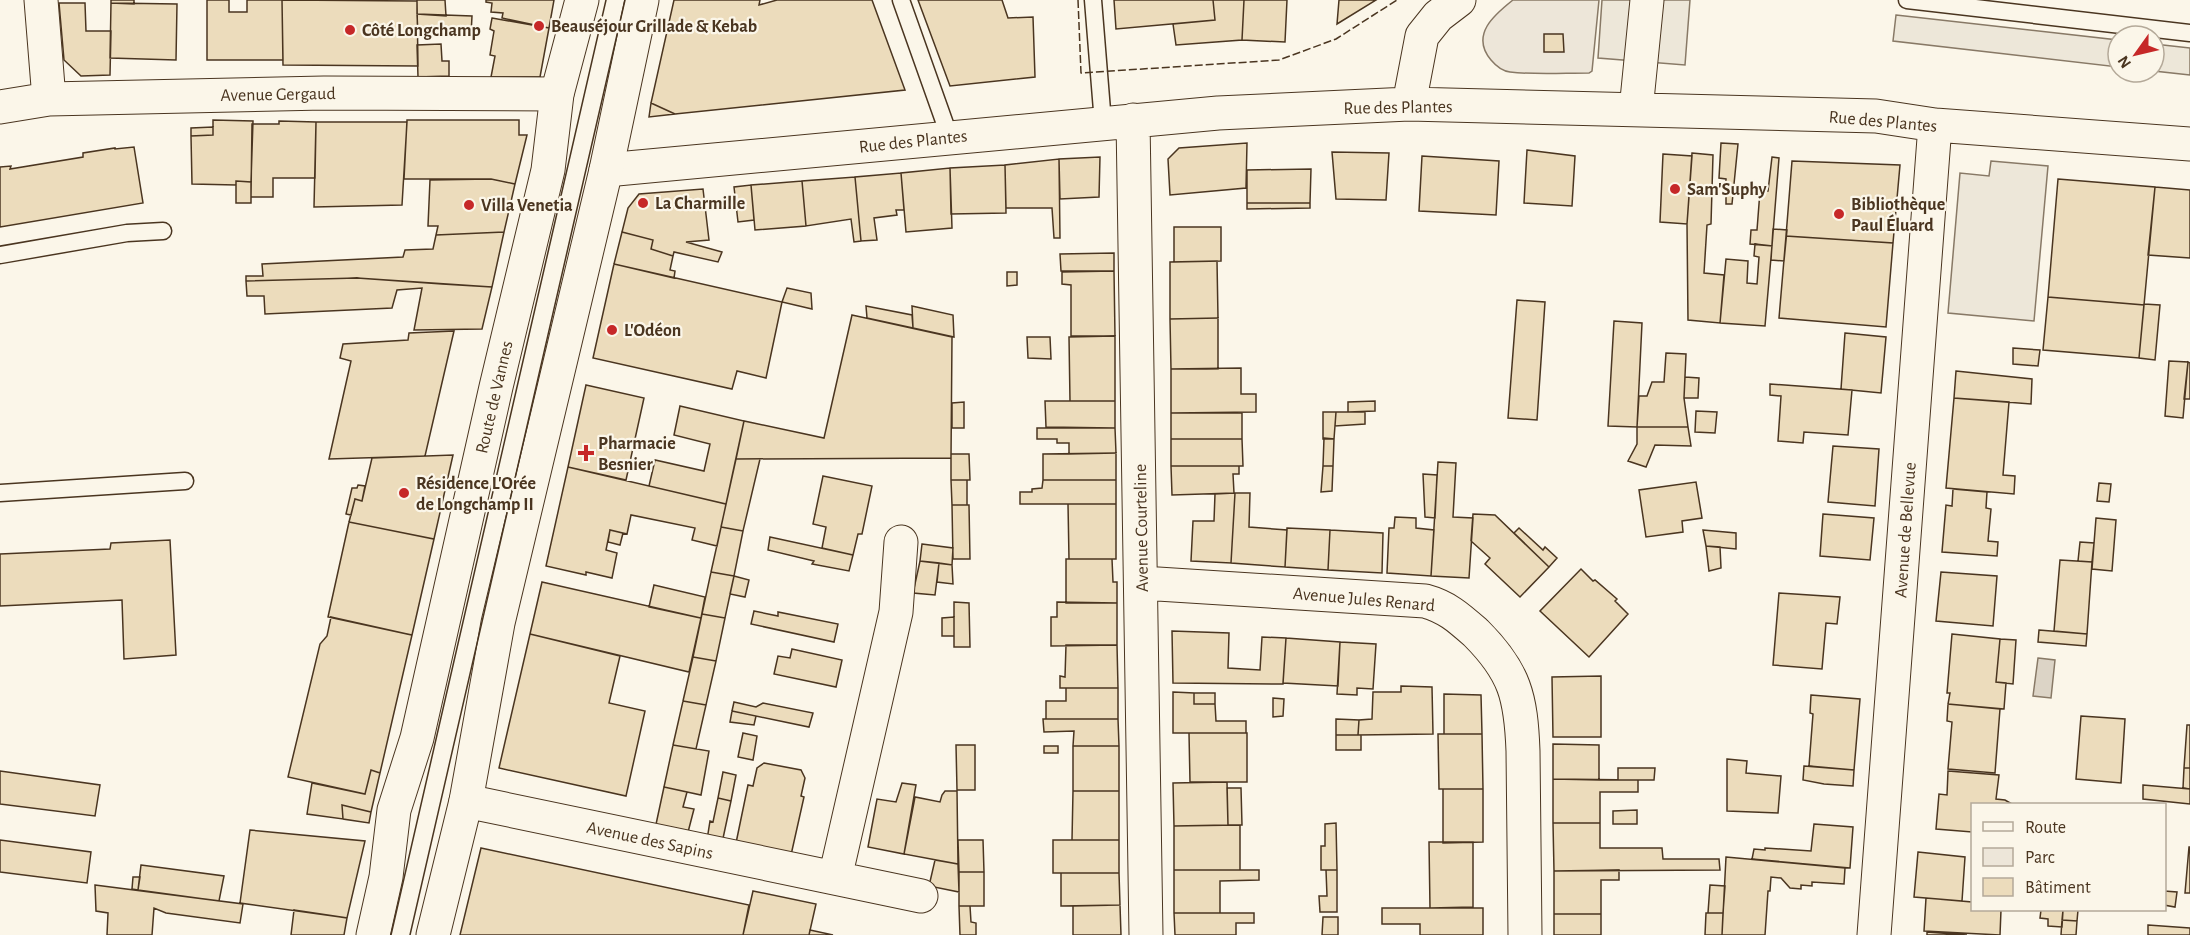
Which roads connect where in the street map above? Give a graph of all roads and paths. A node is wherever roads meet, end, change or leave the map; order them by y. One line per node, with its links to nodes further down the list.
1 (40, 0): 11 (street)
2 (582, 0): 10 (street, Route de Vannes)
3 (642, 0): 19 (street)
4 (901, 0): 17 (lane)
5 (1093, 0): 15 (lane)
6 (1459, 0): 12 (street)
7 (1647, 0): 14 (street)
8 (1907, 0): 9 (lane)
9 (2190, 33)
10 (557, 94): 11 (street, Avenue Gergaud); 29 (street, Route de Vannes)
11 (49, 99): 13 (street, Avenue Gergaud)
12 (1409, 104): 14 (street, Rue des Plantes); 15 (street, Rue des Plantes)
13 (0, 107)
14 (1636, 110): 16 (street, Rue des Plantes)
15 (1118, 122): 17 (street, Rue des Plantes); 25 (street, Avenue Courteline)
16 (1935, 125): 18 (street, Rue des Plantes); 33 (street, Avenue de Bellevue)
17 (950, 138): 19 (street, Rue des Plantes)
18 (2190, 144)
19 (606, 170): 26 (street)
20 (163, 231): 21 (lane)
21 (0, 255)
22 (185, 482): 23 (lane)
23 (0, 493)
24 (901, 542): 27 (street)
25 (1142, 583): 31 (street, Avenue Courteline); 32 (street, Avenue Jules Renard)
26 (466, 801): 27 (street, Avenue des Sapins); 30 (street)
27 (835, 878): 28 (street, Avenue des Sapins)
28 (921, 896)
29 (372, 935)
30 (433, 935)
31 (1146, 935)
32 (1525, 935)
33 (1874, 935)

